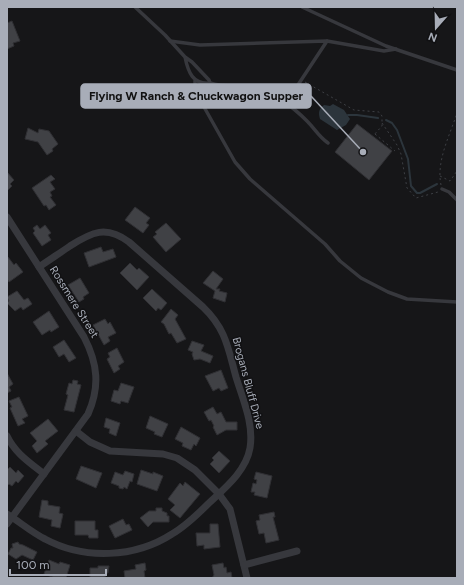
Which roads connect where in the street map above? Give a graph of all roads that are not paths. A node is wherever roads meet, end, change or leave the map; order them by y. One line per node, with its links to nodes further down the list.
1 (135, 7): 3 (lane)
2 (302, 7): 5 (lane)
3 (170, 41): 4 (lane); 6 (lane)
4 (327, 41): 5 (lane); 10 (lane)
5 (396, 49): 7 (lane)
6 (185, 57): 8 (lane); 9 (lane)
7 (457, 70)
8 (195, 81): 9 (lane); 16 (lane)
9 (210, 83): 10 (lane)
10 (286, 103): 11 (lane)
11 (328, 144)
12 (442, 189): 13 (lane)
13 (457, 200)
14 (7, 217): 15 (street, Rossmere Street)
15 (39, 267): 17 (street, Rossmere Street); 20 (street, Brogans Bluff Drive)
16 (457, 302)
17 (76, 431): 19 (street, Rossmere Street); 20 (street)
18 (7, 436): 19 (street)
19 (44, 474): 21 (street, Rossmere Street)
20 (219, 494): 21 (street, Brogans Bluff Drive); 24 (street)
21 (10, 515): 22 (street, Rossmere Street)
22 (7, 524)
23 (297, 551): 24 (street)
24 (244, 565): 25 (street)
25 (247, 578)

